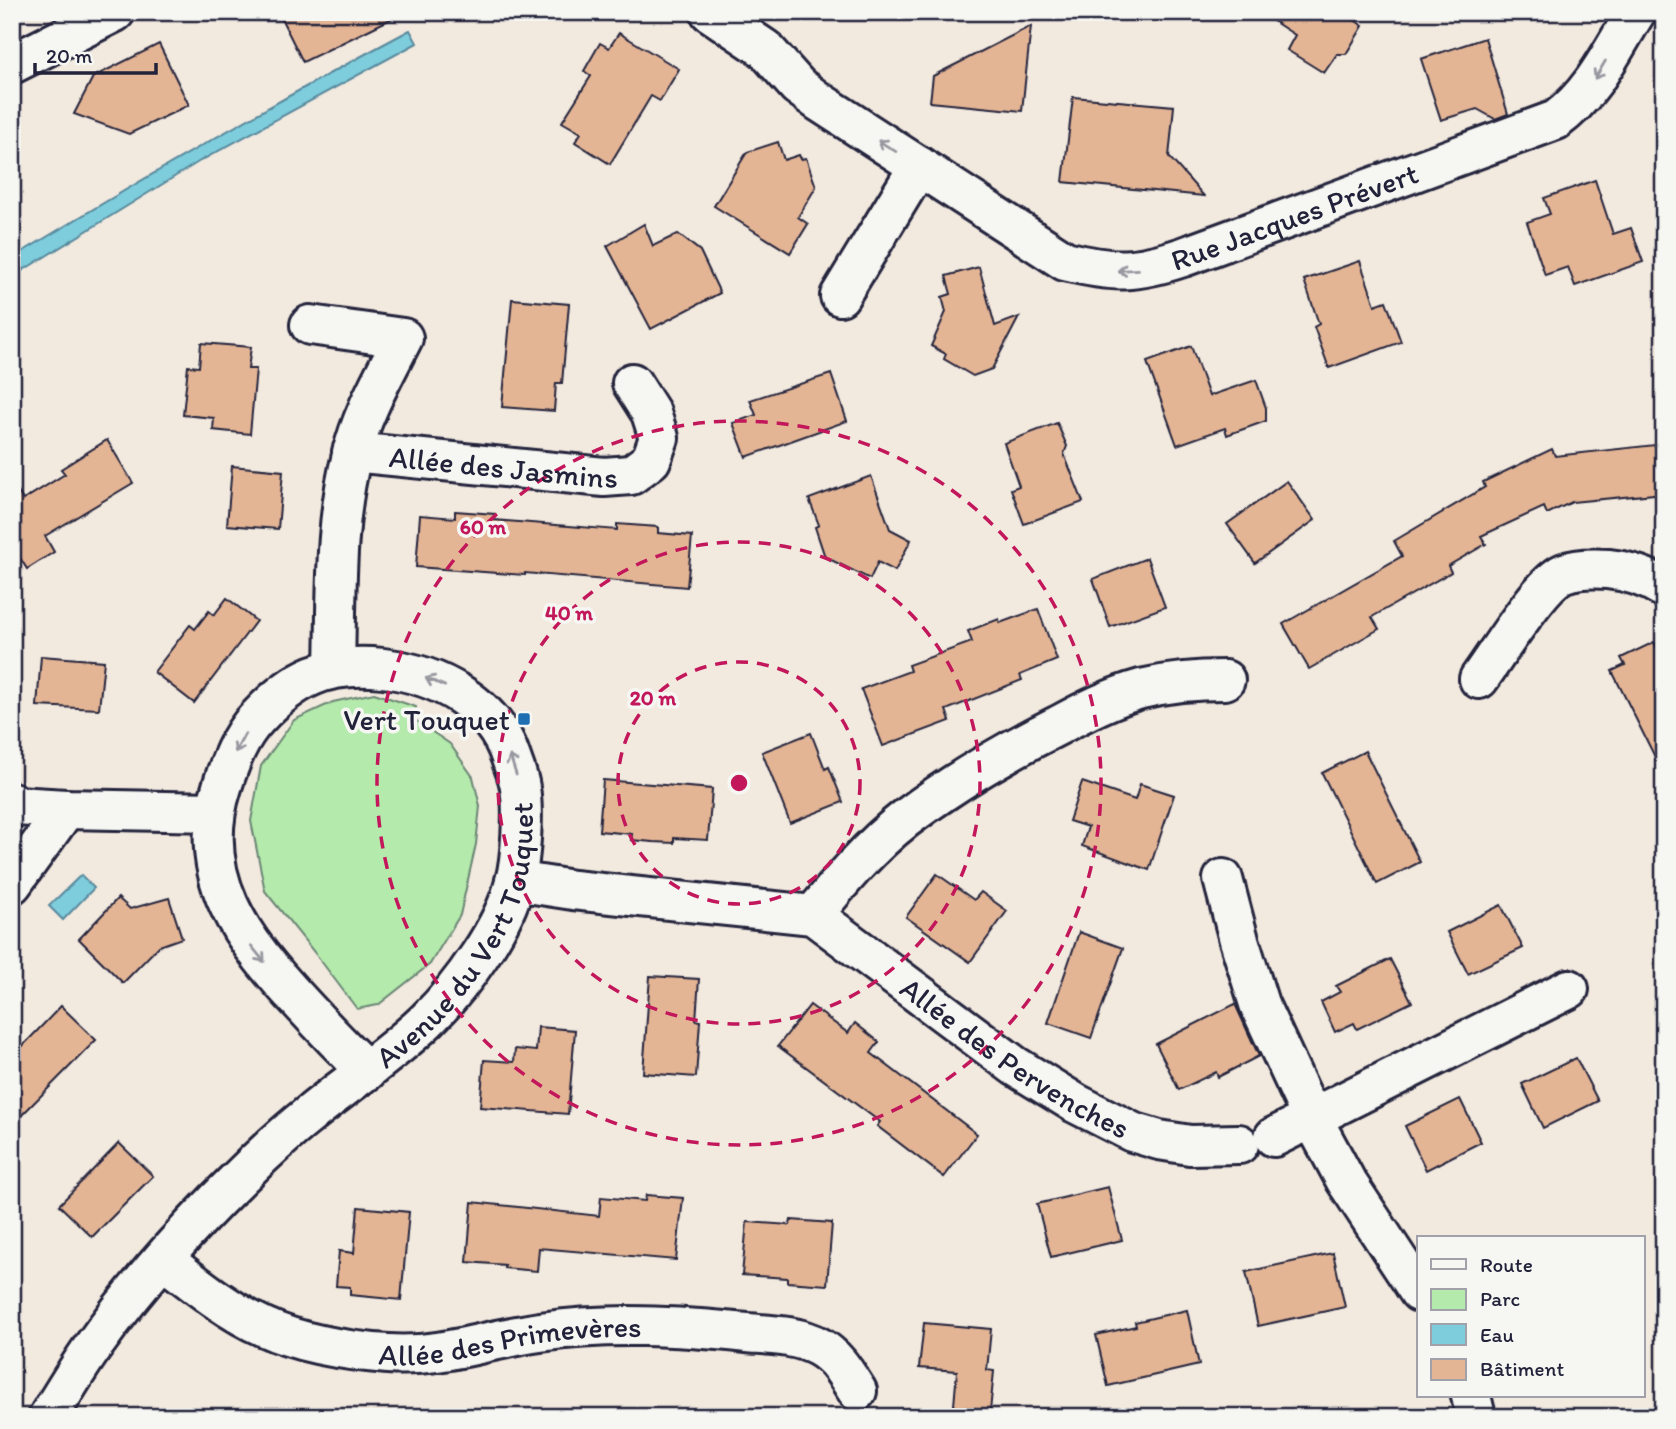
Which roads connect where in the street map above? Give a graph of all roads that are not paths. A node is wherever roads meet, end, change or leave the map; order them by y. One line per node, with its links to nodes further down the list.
1 (115, 12): 4 (street)
2 (710, 12): 5 (street, Rue Jacques Prévert, one-way to 2)
3 (1636, 12): 5 (street, Rue Jacques Prévert, one-way to 5)
4 (12, 64)
5 (919, 166): 6 (street)
6 (840, 296)
7 (310, 325): 9 (street, Allée des Jasmins)
8 (632, 383): 9 (street, Allée des Jasmins)
9 (352, 452): 11 (street, Allée des Jasmins)
10 (1664, 588): 12 (street)
11 (335, 667): 16 (street, Avenue du Vert Touquet, one-way to 16); 18 (street, Avenue du Vert Touquet, one-way to 11)
12 (1479, 679)
13 (1225, 680): 20 (street)
14 (12, 803): 15 (street)
15 (66, 810): 16 (street); 19 (street)
16 (214, 812): 22 (street, Avenue du Vert Touquet, one-way to 22)
17 (1223, 880): 23 (street)
18 (515, 881): 20 (street); 22 (street, Avenue du Vert Touquet)
19 (12, 884)
20 (813, 915): 23 (street, Allée des Pervenches)
21 (1569, 989): 23 (street)
22 (367, 1071): 24 (street, Avenue du Vert Touquet)
23 (1312, 1118): 25 (street)
24 (163, 1259): 26 (street, Allée des Primevères); 28 (street, Avenue du Vert Touquet)
25 (1417, 1289)
26 (857, 1391)
27 (1471, 1398): 29 (street)
28 (48, 1417)
29 (1476, 1417)

